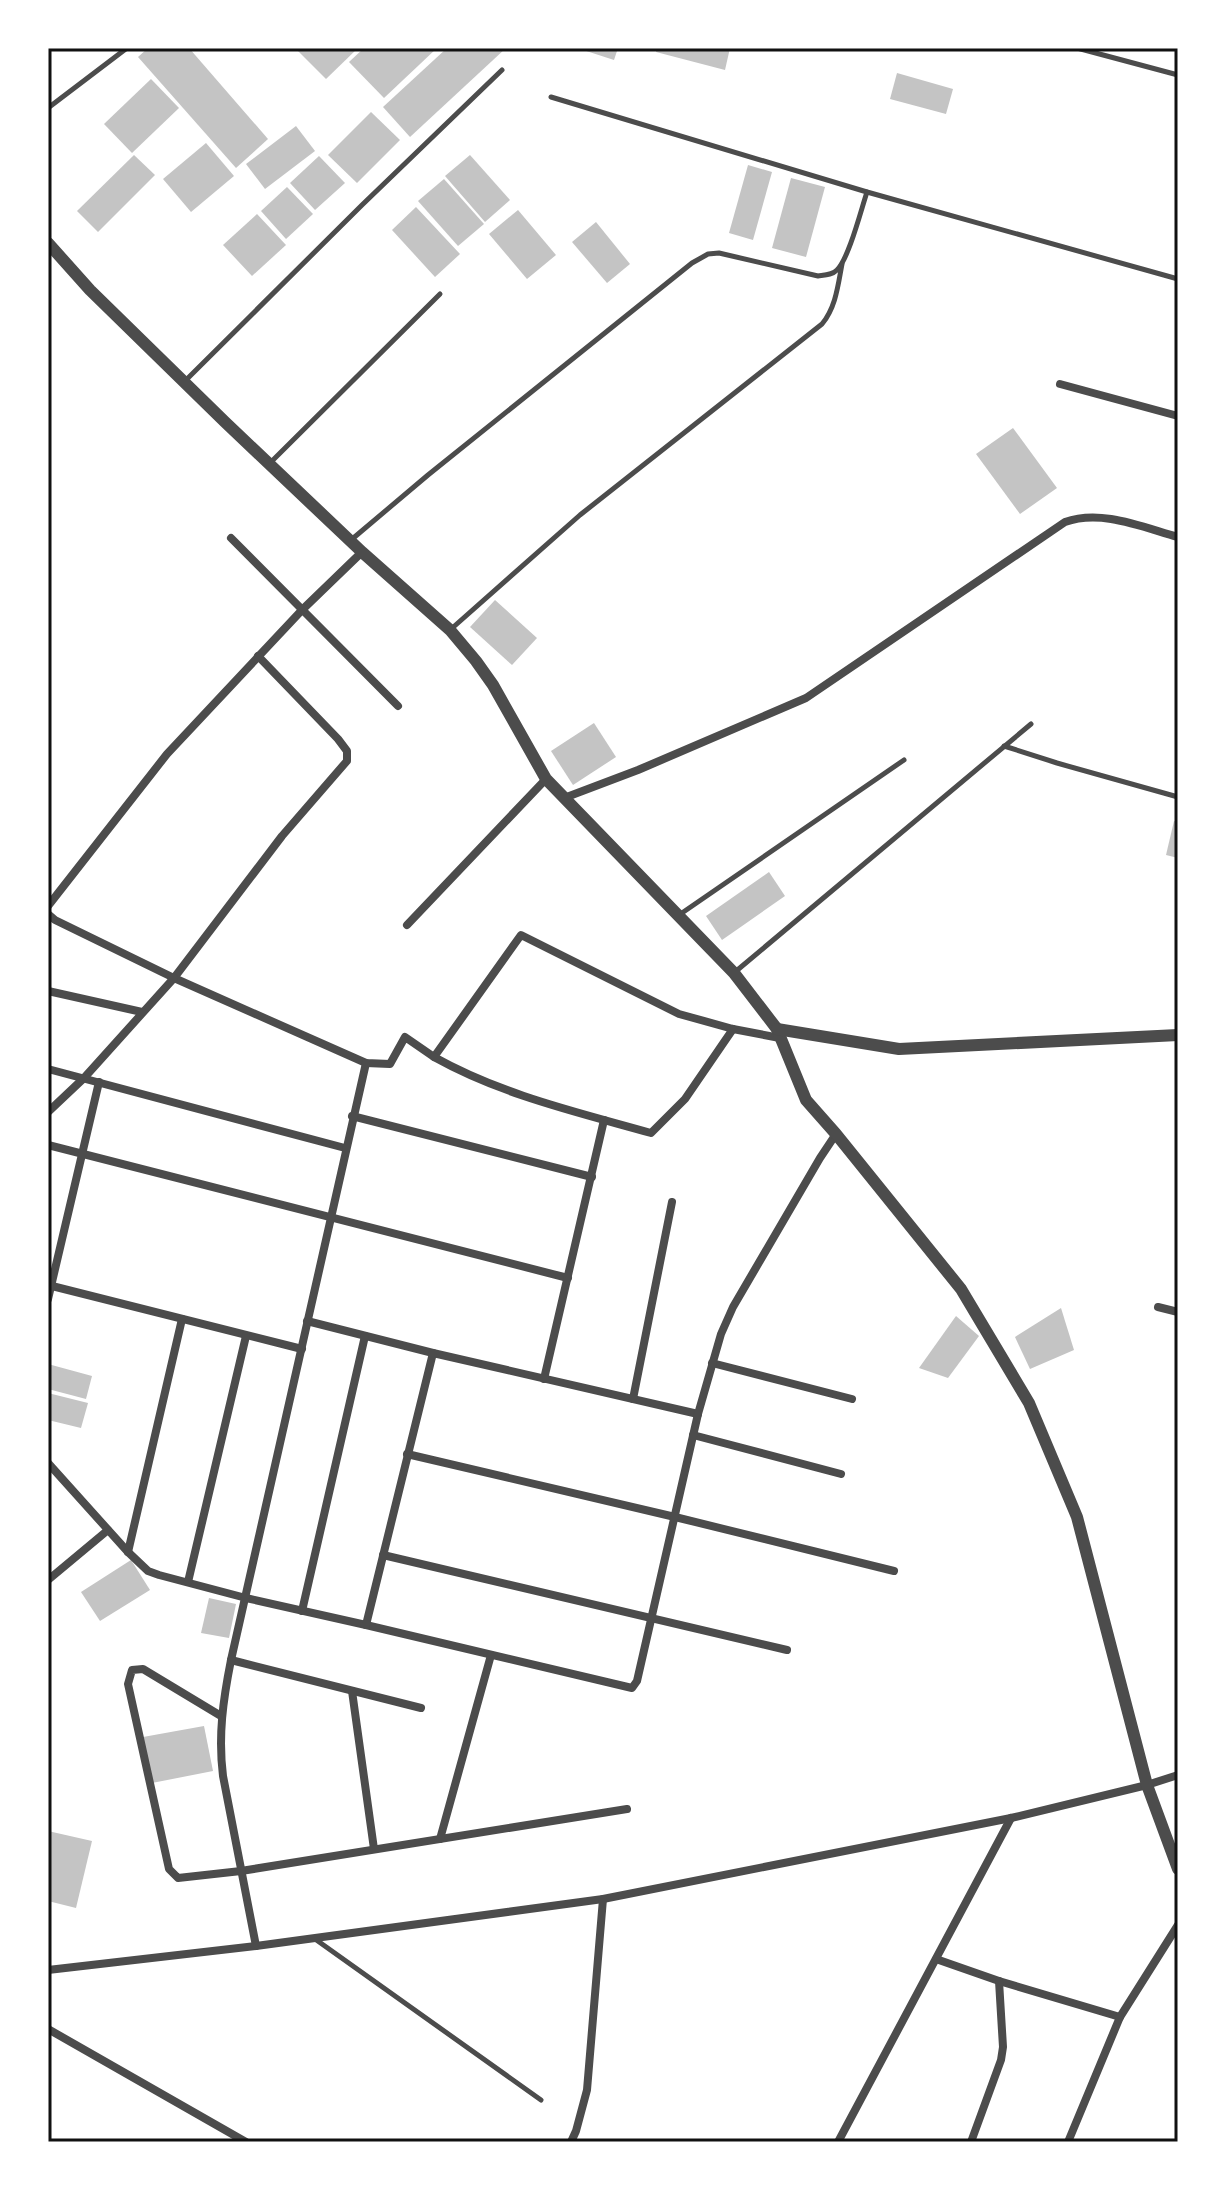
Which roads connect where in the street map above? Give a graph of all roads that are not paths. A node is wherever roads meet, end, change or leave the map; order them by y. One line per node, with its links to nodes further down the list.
1 (127, 48): 6 (lane)
2 (1077, 48): 4 (lane)
3 (502, 70): 12 (lane)
4 (1178, 75)
5 (551, 97): 7 (lane)
6 (48, 108)
7 (867, 192): 9 (lane); 10 (lane)
8 (48, 243): 12 (street)
9 (842, 261): 18 (lane); 21 (lane)
10 (1178, 279)
11 (440, 294): 15 (lane)
12 (184, 382): 15 (street)
13 (1060, 384): 14 (street)
14 (1178, 416)
15 (269, 463): 18 (street)
16 (1178, 537): 29 (street)
17 (231, 538): 20 (street)
18 (351, 540): 19 (street)
19 (362, 552): 20 (street); 21 (street)
20 (302, 610): 22 (street); 23 (street)
21 (450, 630): 27 (street)
22 (258, 656): 30 (street); 35 (street)
23 (398, 706)
24 (1031, 724): 25 (lane)
25 (1003, 746): 28 (lane); 34 (lane)
26 (904, 760): 32 (lane)
27 (546, 779): 29 (street); 33 (street)
28 (1178, 797)
29 (564, 798): 32 (street)
30 (48, 906)
31 (48, 914): 35 (street)
32 (679, 916): 34 (street)
33 (407, 925)
34 (734, 973): 39 (street)
35 (174, 978): 37 (street); 42 (street)
36 (48, 991): 37 (street)
37 (142, 1012): 44 (street)
38 (733, 1029): 39 (street); 41 (street); 48 (street)
39 (778, 1034): 40 (street); 49 (street)
40 (1178, 1035)
41 (434, 1057): 42 (street); 48 (street)
42 (366, 1063): 47 (street)
43 (48, 1069): 44 (street)
44 (84, 1078): 45 (street); 46 (street)
45 (99, 1082): 51 (street); 52 (street)
46 (48, 1112)
47 (352, 1116): 51 (street); 53 (street)
48 (604, 1120): 53 (street)
49 (836, 1134): 67 (street); 94 (street)
50 (48, 1145): 52 (street)
51 (345, 1148): 55 (street)
52 (81, 1154): 55 (street); 57 (street)
53 (592, 1177): 56 (street)
54 (672, 1202): 69 (street)
55 (330, 1219): 56 (street); 62 (street)
56 (568, 1278): 68 (street)
57 (50, 1285): 58 (street); 61 (street)
58 (48, 1299)
59 (1158, 1307): 60 (street)
60 (1178, 1312)
61 (182, 1319): 63 (street); 78 (street)
62 (307, 1321): 64 (street); 65 (street)
63 (246, 1336): 65 (street); 82 (street)
64 (365, 1336): 66 (street); 84 (street)
65 (302, 1349): 83 (street)
66 (433, 1353): 68 (street); 73 (street)
67 (712, 1363): 70 (street); 71 (street)
68 (544, 1379): 69 (street)
69 (633, 1399): 71 (street)
70 (852, 1399)
71 (698, 1414): 72 (street)
72 (693, 1435): 75 (street); 76 (street)
73 (407, 1454): 76 (street); 79 (street)
74 (48, 1463): 77 (street)
75 (841, 1474)
76 (675, 1517): 80 (street); 85 (street)
77 (108, 1530): 78 (street); 81 (street)
78 (128, 1552): 82 (street)
79 (383, 1555): 85 (street); 86 (street)
80 (894, 1571)
81 (48, 1580)
82 (188, 1582): 83 (street)
83 (246, 1598): 84 (street); 89 (street)
84 (302, 1611): 86 (street)
85 (652, 1619): 87 (street); 88 (street)
86 (366, 1625): 88 (street)
87 (787, 1650)
88 (491, 1655): 97 (street)
89 (231, 1660): 90 (street); 92 (street)
90 (352, 1691): 91 (street); 98 (street)
91 (421, 1708)
92 (221, 1716): 100 (street); 100 (street)
93 (1178, 1775): 94 (street)
94 (1147, 1785): 96 (street); 99 (street)
95 (627, 1809): 97 (street)
96 (1011, 1818): 101 (street); 105 (street)
97 (440, 1839): 98 (street)
98 (374, 1849): 100 (street)
99 (1178, 1869)
100 (241, 1871): 104 (street)
101 (603, 1899): 103 (street); 113 (street)
102 (1178, 1925): 108 (street)
103 (314, 1938): 104 (street); 110 (lane)
104 (256, 1946): 106 (street)
105 (936, 1959): 107 (street); 111 (street)
106 (48, 1970)
107 (999, 1981): 108 (street); 114 (street)
108 (1120, 2017): 115 (street)
109 (48, 2029): 112 (street)
110 (541, 2100)
111 (843, 2140)
112 (246, 2142)
113 (571, 2142)
114 (971, 2142)
115 (1068, 2142)

